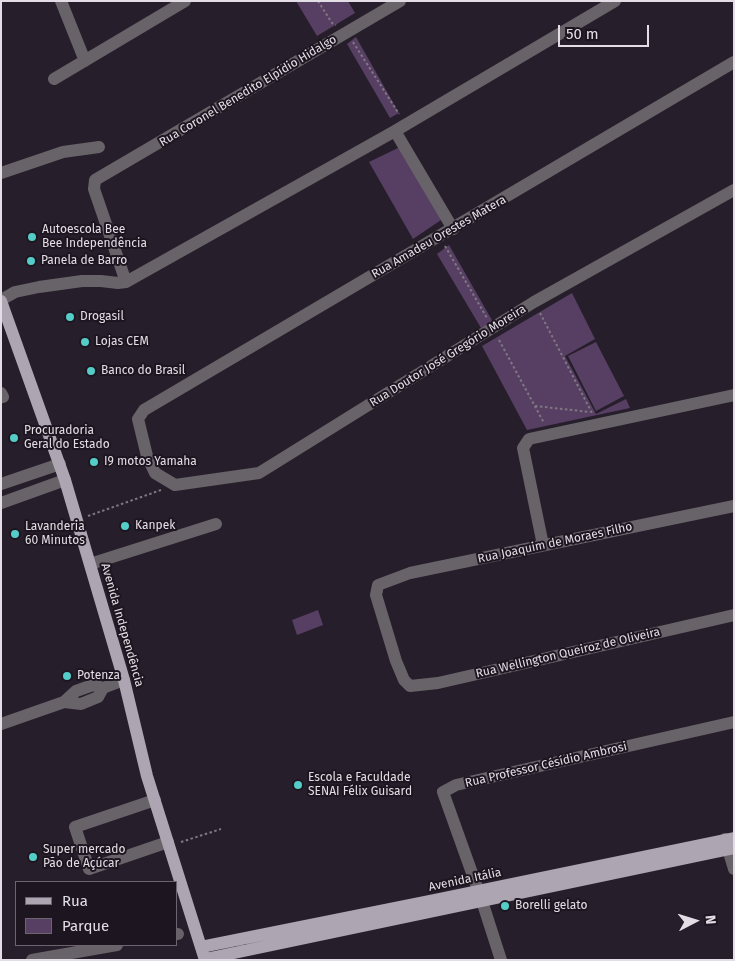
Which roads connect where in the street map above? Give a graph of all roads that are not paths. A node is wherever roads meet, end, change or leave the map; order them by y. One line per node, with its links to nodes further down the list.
1 (61, 1): 5 (street)
2 (185, 1): 5 (street)
3 (400, 1): 13 (street, Rua Coronel Benedito Elpídio Hidalgo)
4 (615, 1): 8 (street)
5 (85, 61): 7 (street)
6 (734, 62): 12 (street, Rua Amadeu Orestes Matera)
7 (54, 79)
8 (401, 128): 12 (street); 13 (street)
9 (99, 147): 10 (street)
10 (1, 173)
11 (734, 190): 17 (street, Rua Doutor José Gregório Moreira)
12 (453, 229): 17 (street, Rua Amadeu Orestes Matera)
13 (126, 282): 14 (street)
14 (1, 301): 16 (main road, Avenida Independência)
15 (734, 395): 23 (street)
16 (60, 464): 18 (main road, Avenida Independência); 19 (street)
17 (155, 473)
18 (65, 480): 20 (street); 24 (main road, Avenida Independência)
19 (1, 484)
20 (1, 503)
21 (734, 506): 23 (street, Rua Joaquim de Moraes Filho)
22 (216, 524): 24 (street)
23 (543, 545): 27 (street, Rua Joaquim de Moraes Filho)
24 (90, 564): 26 (main road, Avenida Independência)
25 (734, 615): 27 (street, Rua Wellington Queiroz de Oliveira)
26 (124, 680): 29 (street); 30 (main road, Avenida Independência)
27 (404, 680)
28 (734, 722): 34 (street, Rua Professor Césídio Ambrosi)
29 (1, 724)
30 (155, 800): 31 (main road, Avenida Independência); 31 (street)
31 (169, 844): 36 (main road, Avenida Independência)
32 (730, 844): 33 (street); 34 (main road, Avenida Itália)
33 (734, 869)
34 (481, 896): 36 (main road, Avenida Itália); 38 (street)
35 (111, 946): 37 (street)
36 (204, 955)
37 (32, 960)
38 (501, 960)

